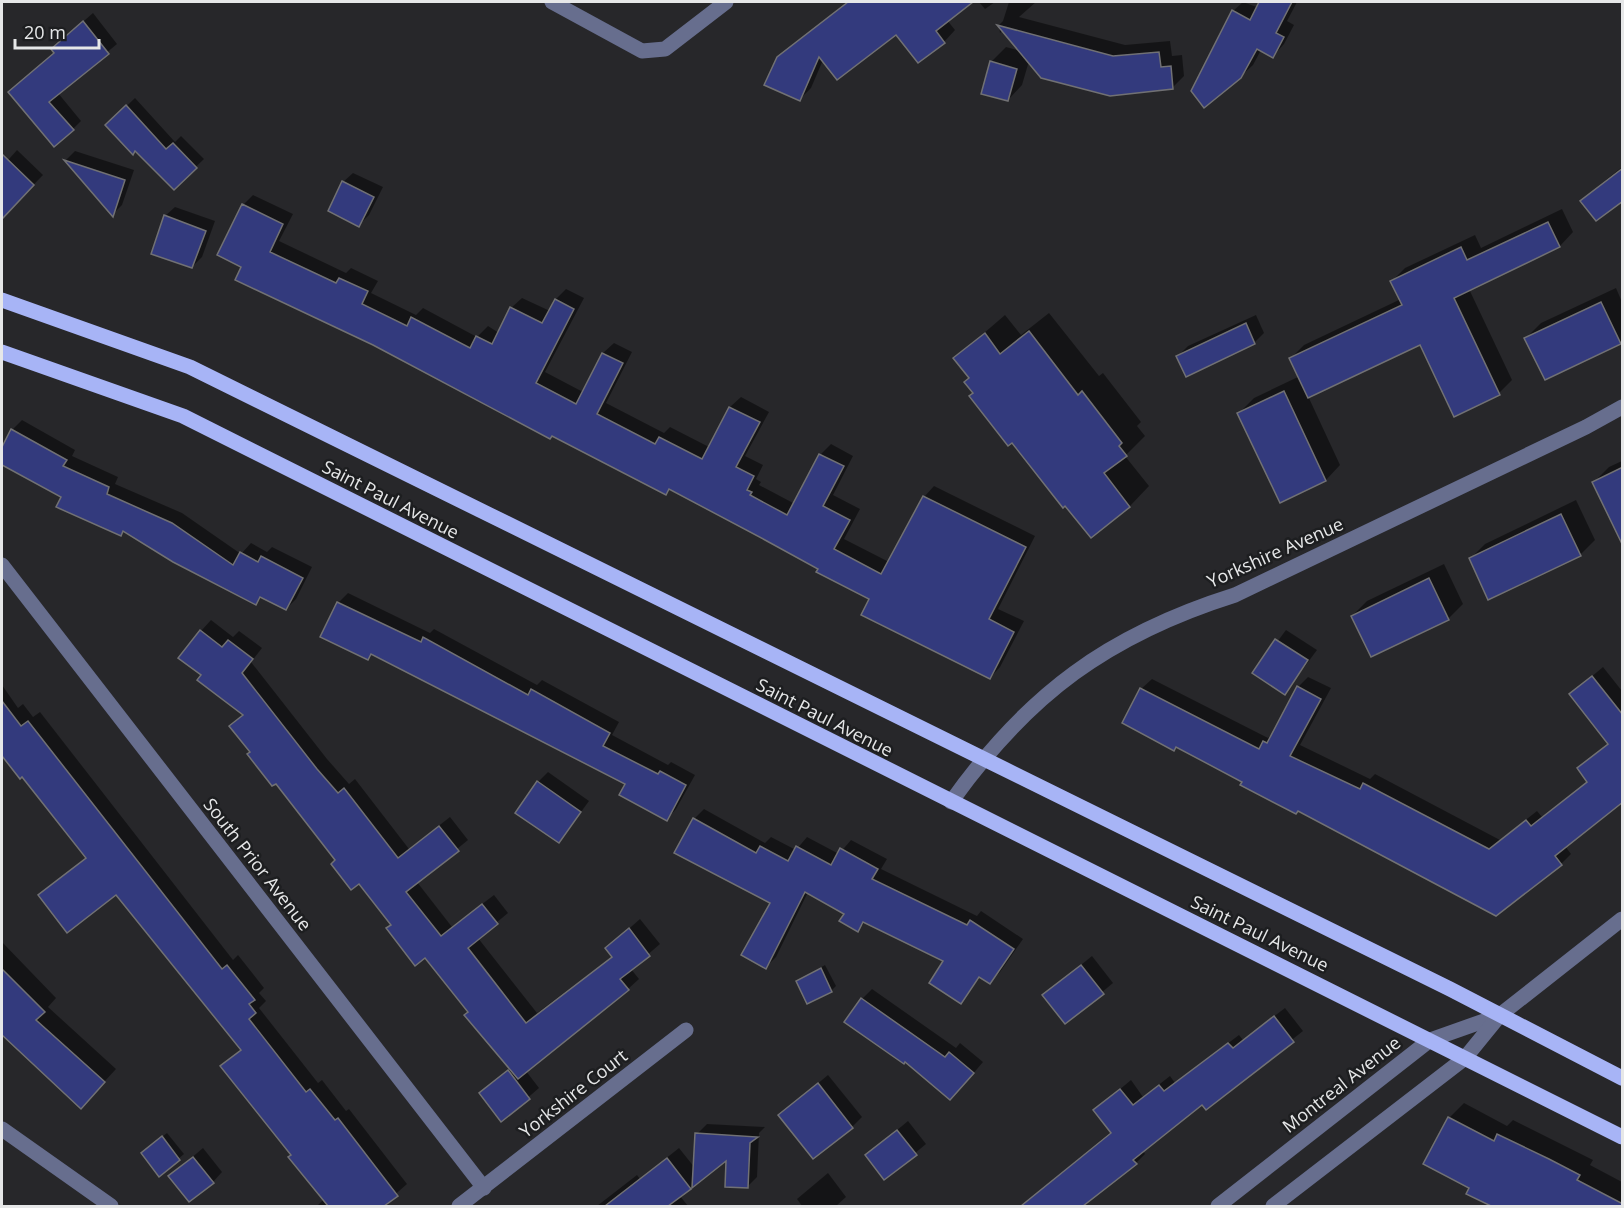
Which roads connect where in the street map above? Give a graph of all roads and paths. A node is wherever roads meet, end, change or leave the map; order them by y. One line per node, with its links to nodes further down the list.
1 (552, 2): 2 (street)
2 (726, 2)
3 (2, 300): 7 (main road, Saint Paul Avenue)
4 (2, 352): 8 (main road, Saint Paul Avenue)
5 (1623, 406): 7 (street, Yorkshire Avenue)
6 (2, 565): 17 (street, South Prior Avenue)
7 (982, 759): 8 (street, Yorkshire Avenue); 10 (main road, Saint Paul Avenue)
8 (951, 802): 12 (main road, Saint Paul Avenue)
9 (1623, 919): 10 (street, Montreal Avenue)
10 (1500, 1015): 12 (street, Montreal Avenue); 13 (street, Montreal Avenue); 14 (main road, Saint Paul Avenue)
11 (686, 1030): 17 (street, Yorkshire Court)
12 (1430, 1040): 13 (main road, Saint Paul Avenue); 20 (street, Montreal Avenue)
13 (1465, 1058): 16 (main road, Saint Paul Avenue); 21 (street, Montreal Avenue)
14 (1623, 1078)
15 (2, 1129): 18 (street)
16 (1623, 1137)
17 (483, 1188): 19 (street)
18 (111, 1206)
19 (459, 1206)
20 (1218, 1206)
21 (1273, 1206)

